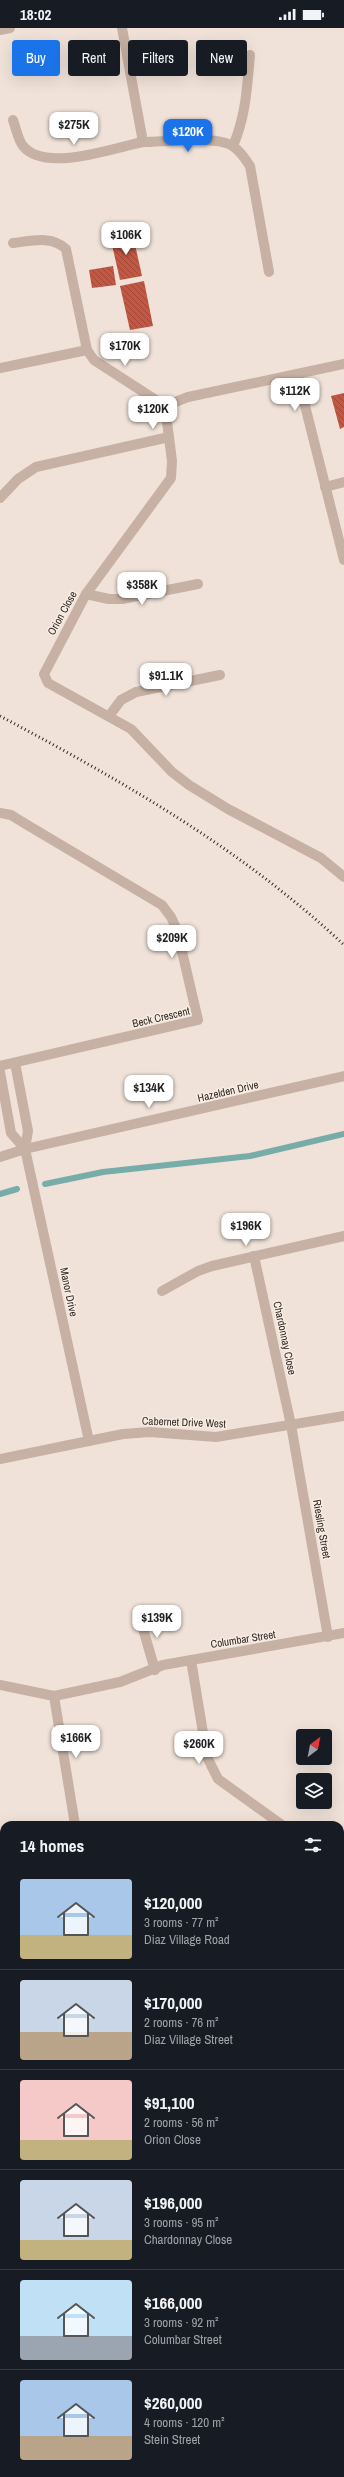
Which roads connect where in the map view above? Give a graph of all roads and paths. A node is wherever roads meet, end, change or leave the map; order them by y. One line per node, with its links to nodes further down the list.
1 (10, 28): 3 (street)
2 (122, 28): 6 (street)
3 (0, 30)
4 (250, 55): 7 (street)
5 (13, 120): 6 (street)
6 (143, 142): 7 (street)
7 (233, 146): 9 (street)
8 (13, 243): 10 (street)
9 (268, 272)
10 (87, 350): 12 (street); 14 (street)
11 (344, 364): 13 (street)
12 (0, 368)
13 (297, 374): 14 (street); 17 (street)
14 (165, 406): 15 (street, Orion Close)
15 (169, 437): 18 (street); 21 (street, Orion Close)
16 (344, 482): 17 (street)
17 (325, 487): 19 (street)
18 (2, 494)
19 (344, 560)
20 (198, 584): 21 (street)
21 (86, 594): 23 (street, Orion Close)
22 (220, 675): 23 (street)
23 (109, 716): 25 (street, Orion Close)
24 (0, 813): 26 (street, Beck Crescent)
25 (344, 877)
26 (15, 1063): 27 (street, Beck Crescent); 30 (street)
27 (0, 1066)
28 (0, 1072): 30 (street)
29 (344, 1076): 30 (street, Hazelden Drive)
30 (25, 1149): 31 (street, Hazelden Drive); 37 (street, Manor Drive)
31 (0, 1157)
32 (344, 1236): 33 (street)
33 (254, 1256): 34 (street); 36 (street, Chardonnay Close)
34 (162, 1291)
35 (344, 1416): 36 (street, Cabernet Drive West)
36 (291, 1425): 37 (street, Cabernet Drive West); 41 (street, Riesling Street)
37 (89, 1441): 38 (street, Cabernet Drive West)
38 (0, 1459)
39 (139, 1615): 43 (street)
40 (344, 1634): 41 (street, Columbar Street)
41 (328, 1637): 42 (street, Columbar Street)
42 (191, 1660): 43 (street, Columbar Street); 47 (street)
43 (154, 1670): 45 (street, Columbar Street)
44 (0, 1685): 45 (street, Columbar Street)
45 (54, 1696): 46 (street)
46 (74, 1821)
47 (276, 1821)

